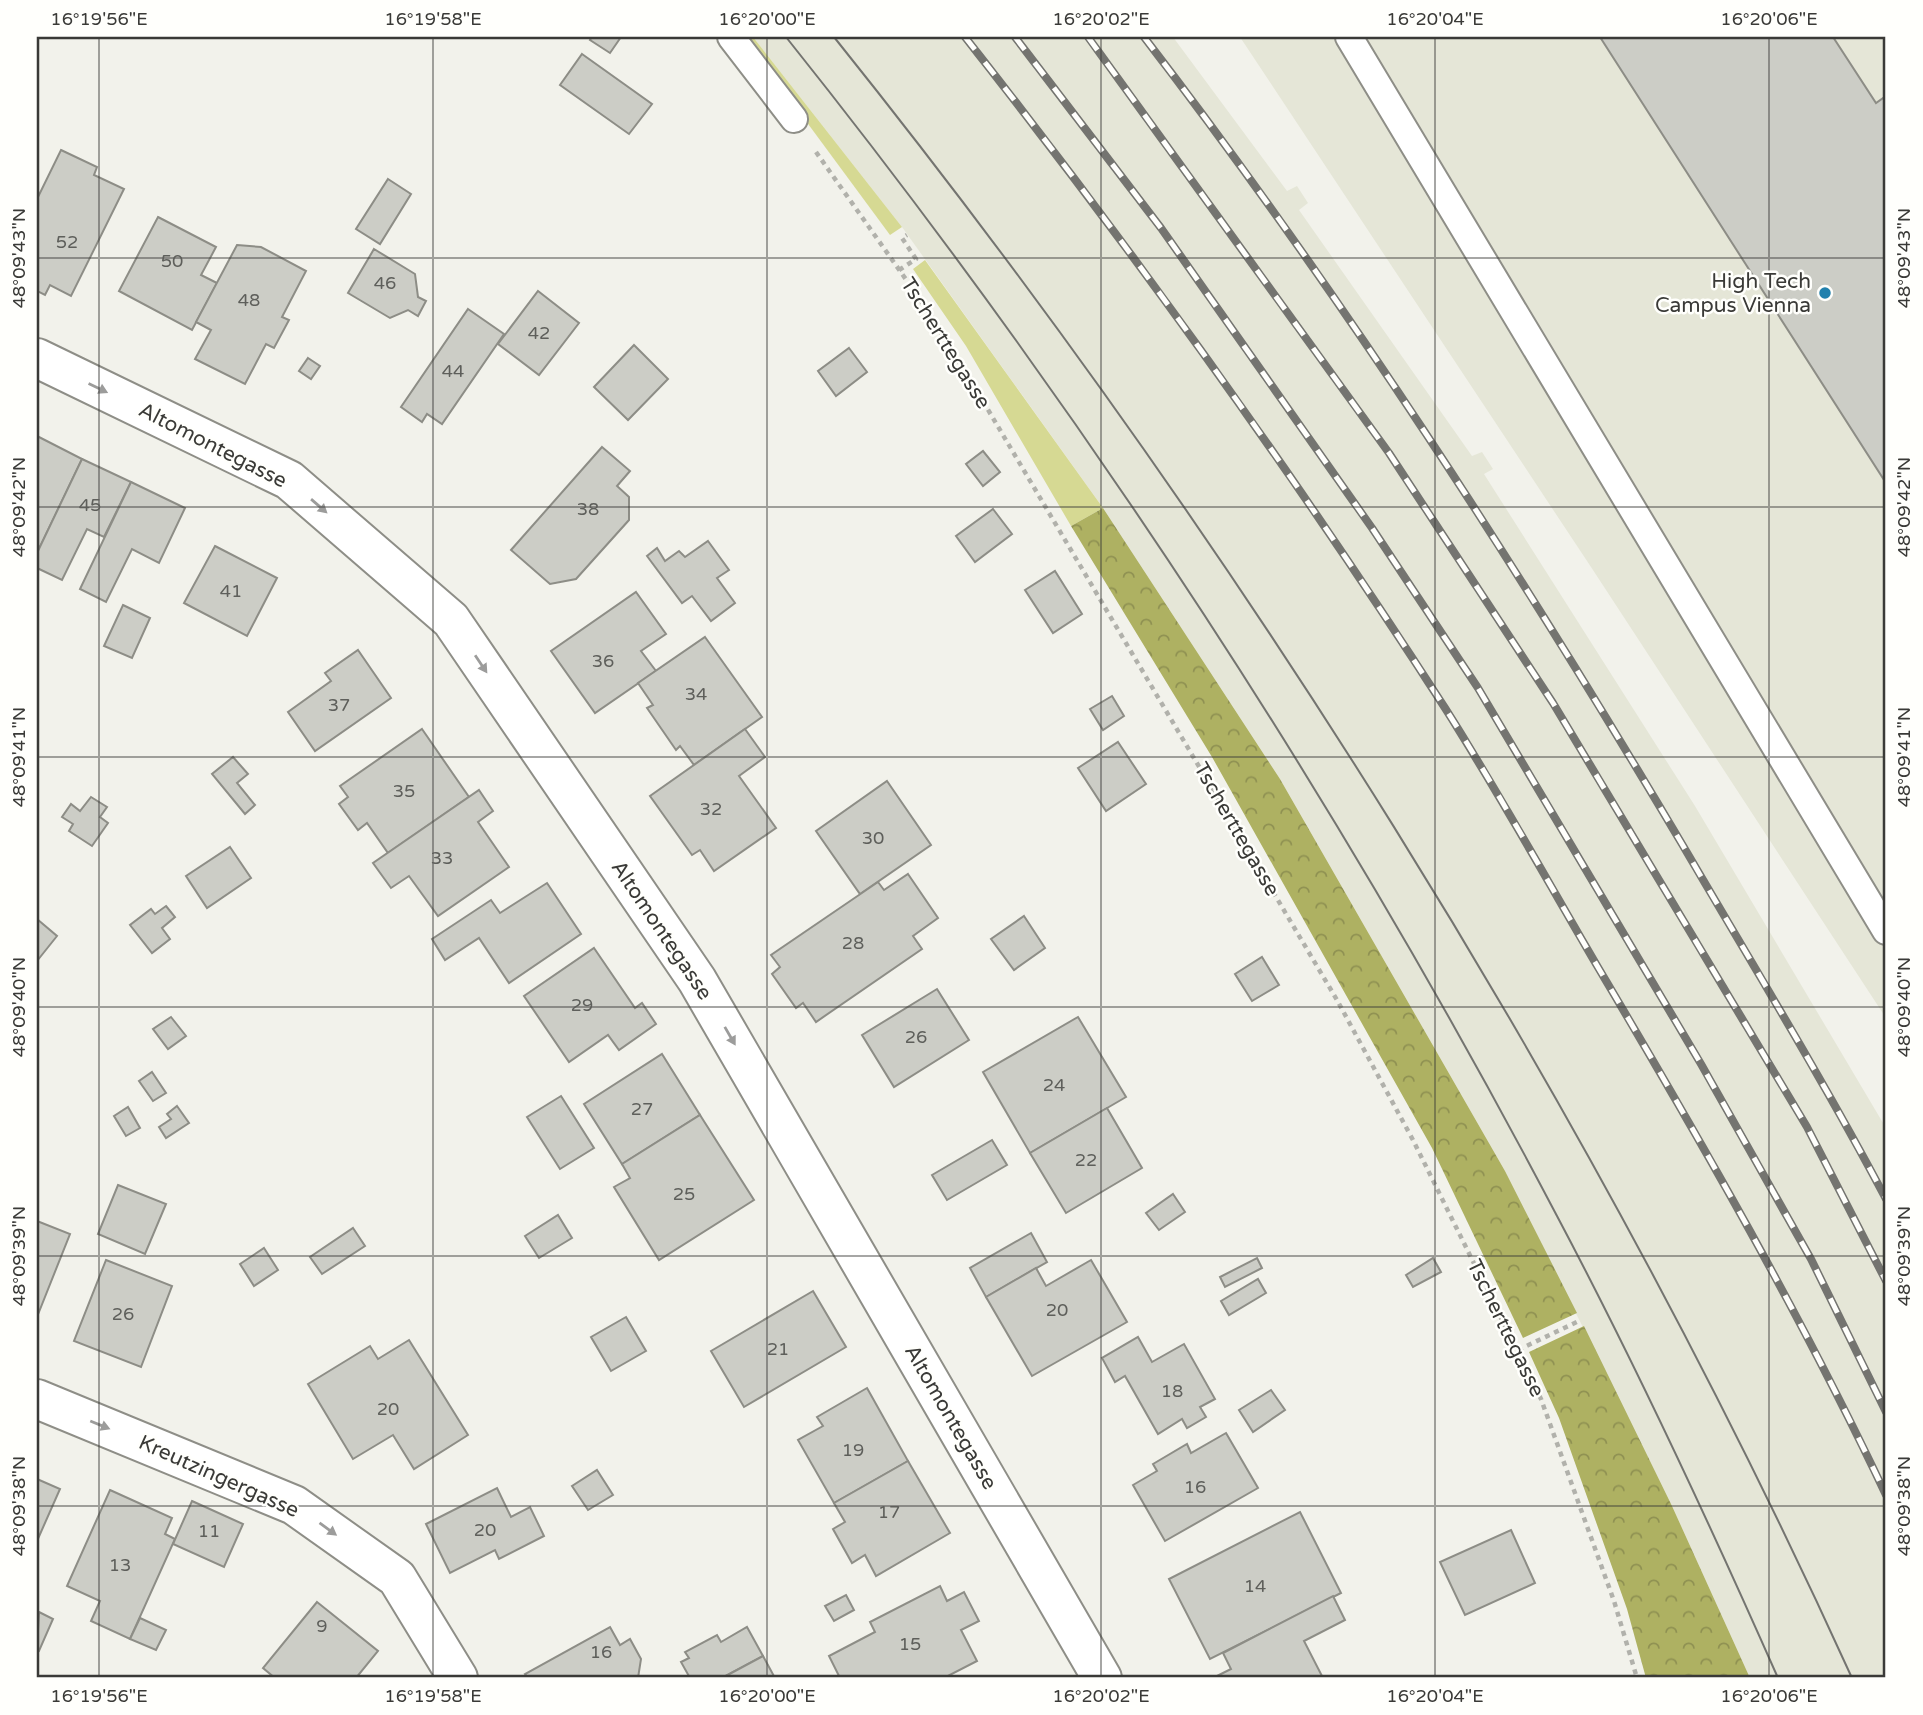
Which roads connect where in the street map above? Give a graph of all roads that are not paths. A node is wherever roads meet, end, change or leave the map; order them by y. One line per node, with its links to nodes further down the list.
1 (731, 37): 3 (lane)
2 (1349, 37): 5 (lane)
3 (794, 119)
4 (37, 358): 8 (street, Altomontegasse, one-way to 8)
5 (1886, 931)
6 (37, 1399): 7 (street, Kreutzingergasse, one-way to 7)
7 (458, 1678)
8 (1102, 1678)

